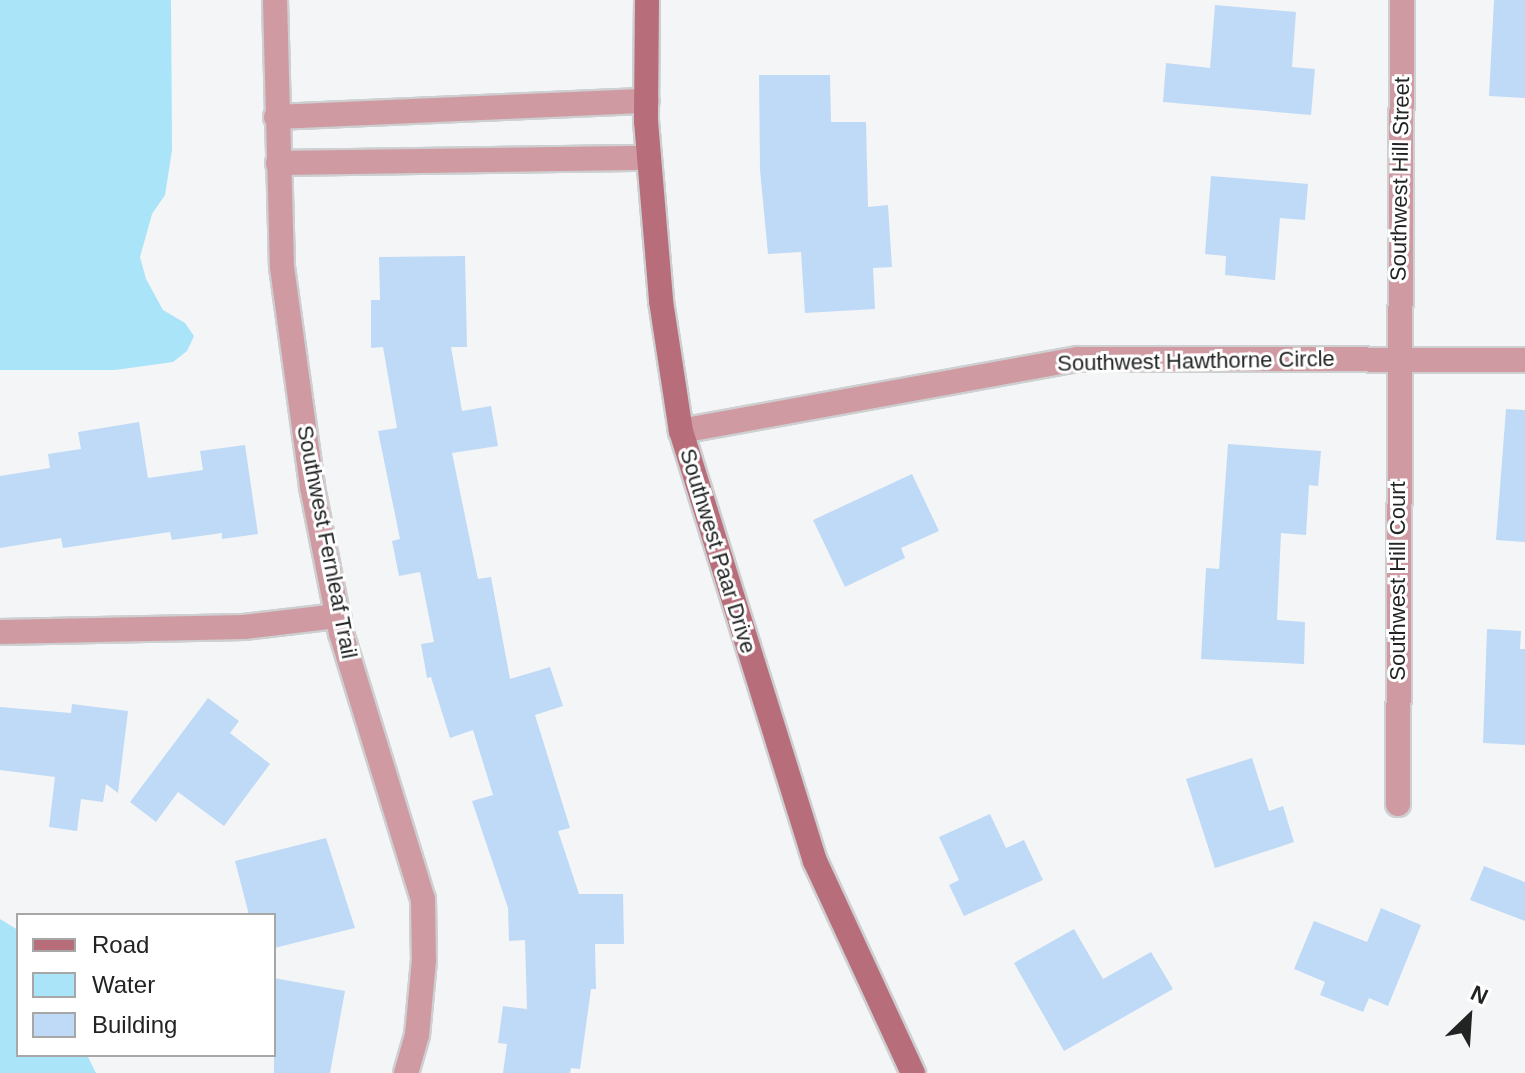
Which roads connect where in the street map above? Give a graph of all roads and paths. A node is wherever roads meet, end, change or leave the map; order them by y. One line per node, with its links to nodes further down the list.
1 (275, 0): 5 (street, Southwest Fernleaf Trail)
2 (647, 0): 4 (street, Southwest Paar Drive)
3 (1402, 0): 8 (street, Southwest Hill Street)
4 (647, 101): 5 (street); 6 (street, Southwest Paar Drive)
5 (276, 117): 7 (street, Southwest Fernleaf Trail)
6 (649, 158): 7 (street); 10 (street, Southwest Paar Drive)
7 (278, 163): 11 (street, Southwest Fernleaf Trail)
8 (1398, 358): 9 (street, Southwest Hawthorne Circle); 10 (street, Southwest Hawthorne Circle); 13 (street, Southwest Hill Court)
9 (1525, 360)
10 (681, 431): 15 (street, Southwest Paar Drive)
11 (338, 616): 12 (street); 14 (street, Southwest Fernleaf Trail)
12 (0, 632)
13 (1398, 804)
14 (406, 1073)
15 (913, 1073)

